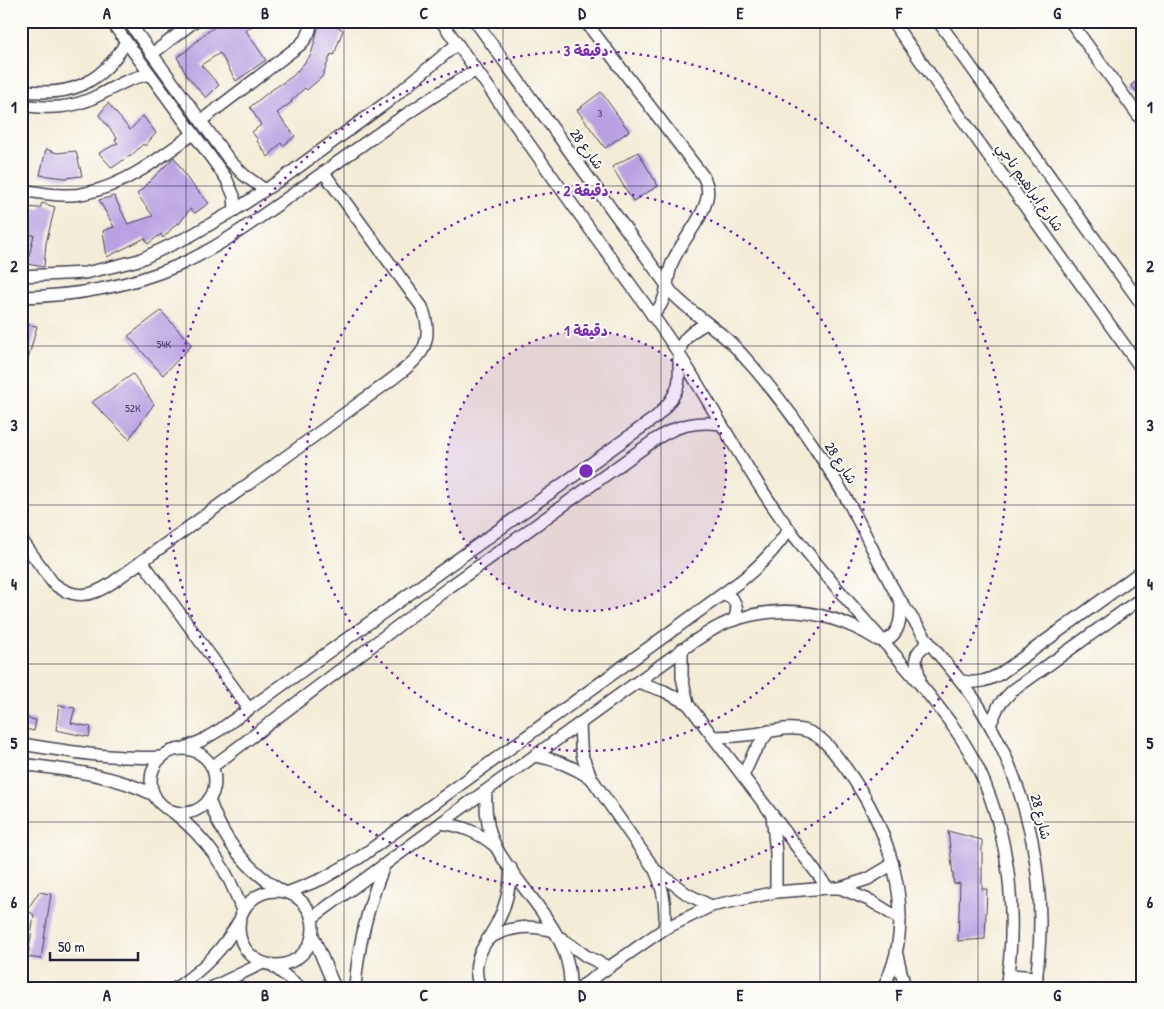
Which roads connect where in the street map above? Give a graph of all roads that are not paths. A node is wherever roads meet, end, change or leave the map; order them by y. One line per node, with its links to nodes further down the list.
1 (111, 21): 11 (street)
2 (128, 21): 13 (street)
3 (196, 21): 13 (street)
4 (311, 21): 22 (street)
5 (440, 21): 12 (street)
6 (475, 21): 30 (street, شارع 28)
7 (585, 21): 30 (street)
8 (892, 21): 36 (street, شارع ابراهيم ناجي)
9 (938, 21): 32 (street, شارع ابراهيم ناجي)
10 (1070, 21): 23 (street)
11 (126, 42): 15 (street); 16 (street)
12 (457, 44): 14 (street); 19 (street)
13 (152, 54): 22 (street)
14 (475, 71): 21 (street); 33 (street)
15 (150, 74): 18 (street); 24 (street)
16 (83, 84): 17 (street); 18 (street)
17 (21, 90)
18 (90, 99): 20 (street)
19 (390, 100): 21 (street); 27 (street)
20 (21, 105)
21 (402, 117): 25 (street)
22 (202, 120): 27 (street)
23 (1143, 122)
24 (193, 134): 26 (street); 28 (street)
25 (324, 172): 31 (street); 42 (street)
26 (21, 190)
27 (265, 190): 28 (street)
28 (235, 210): 29 (street)
29 (21, 276)
30 (666, 284): 33 (street); 34 (street, شارع 28)
31 (21, 297)
32 (1143, 306)
33 (652, 316): 35 (street)
34 (707, 324): 35 (street); 48 (street, شارع 28)
35 (678, 352): 37 (street); 38 (street)
36 (1143, 371)
37 (721, 424): 39 (street); 40 (street)
38 (646, 425): 39 (street); 44 (street)
39 (656, 440): 45 (street)
40 (789, 529): 46 (street); 50 (street)
41 (21, 539): 42 (street)
42 (142, 561): 59 (street)
43 (1143, 570): 53 (street)
44 (438, 574): 45 (street); 59 (street)
45 (448, 588): 69 (street)
46 (722, 595): 49 (street); 84 (street)
47 (1143, 597): 54 (street)
48 (901, 601): 50 (street); 51 (street, شارع 28)
49 (733, 620): 50 (street); 52 (street)
50 (885, 641): 57 (street)
51 (931, 645): 55 (street, شارع 28); 57 (street)
52 (682, 649): 56 (street); 58 (street)
53 (1017, 661): 54 (street); 55 (street)
54 (1029, 679): 61 (street)
55 (962, 681): 61 (street, شارع 28)
56 (638, 682): 58 (street); 60 (street)
57 (920, 684): 97 (street)
58 (688, 704): 63 (street)
59 (249, 709): 65 (street)
60 (580, 723): 66 (street); 71 (street)
61 (990, 724): 98 (street, شارع 28)
62 (769, 731): 63 (street); 70 (street); 80 (street)
63 (713, 737): 70 (street)
64 (21, 744): 67 (street)
65 (182, 749): 67 (street); 69 (street)
66 (534, 756): 71 (street); 72 (street)
67 (162, 757): 73 (street)
68 (21, 764): 73 (street)
69 (212, 767): 74 (street)
70 (743, 776): 76 (street)
71 (592, 779): 82 (street)
72 (486, 791): 77 (street); 78 (street)
73 (154, 795): 75 (street)
74 (209, 799): 75 (street); 84 (street)
75 (172, 811): 87 (street)
76 (772, 814): 83 (street); 85 (street)
77 (441, 823): 78 (street); 79 (street)
78 (496, 847): 81 (street)
79 (385, 864): 88 (street); 103 (street)
80 (893, 864): 83 (street); 89 (street)
81 (511, 868): 91 (street); 93 (street)
82 (656, 870): 86 (street); 90 (street)
83 (834, 888): 85 (street); 89 (street)
84 (285, 891): 87 (street); 88 (street)
85 (776, 892): 86 (street)
86 (711, 906): 90 (street)
87 (241, 915): 95 (street); 99 (street)
88 (312, 918): 92 (street)
89 (900, 919): 94 (street)
90 (664, 929): 96 (street)
91 (556, 933): 93 (street); 96 (street); 105 (street)
92 (313, 936): 95 (street); 102 (street)
93 (484, 943): 104 (street)
94 (896, 953): 107 (street); 108 (street)
95 (268, 964): 100 (street); 101 (street)
96 (608, 967): 106 (street)
97 (1008, 975): 98 (street); 109 (street)
98 (1036, 982)
99 (176, 988)
100 (211, 988)
101 (301, 988)
102 (335, 988)
103 (355, 988)
104 (480, 988)
105 (570, 988)
106 (579, 988)
107 (883, 988)
108 (905, 988)
109 (1006, 988)

